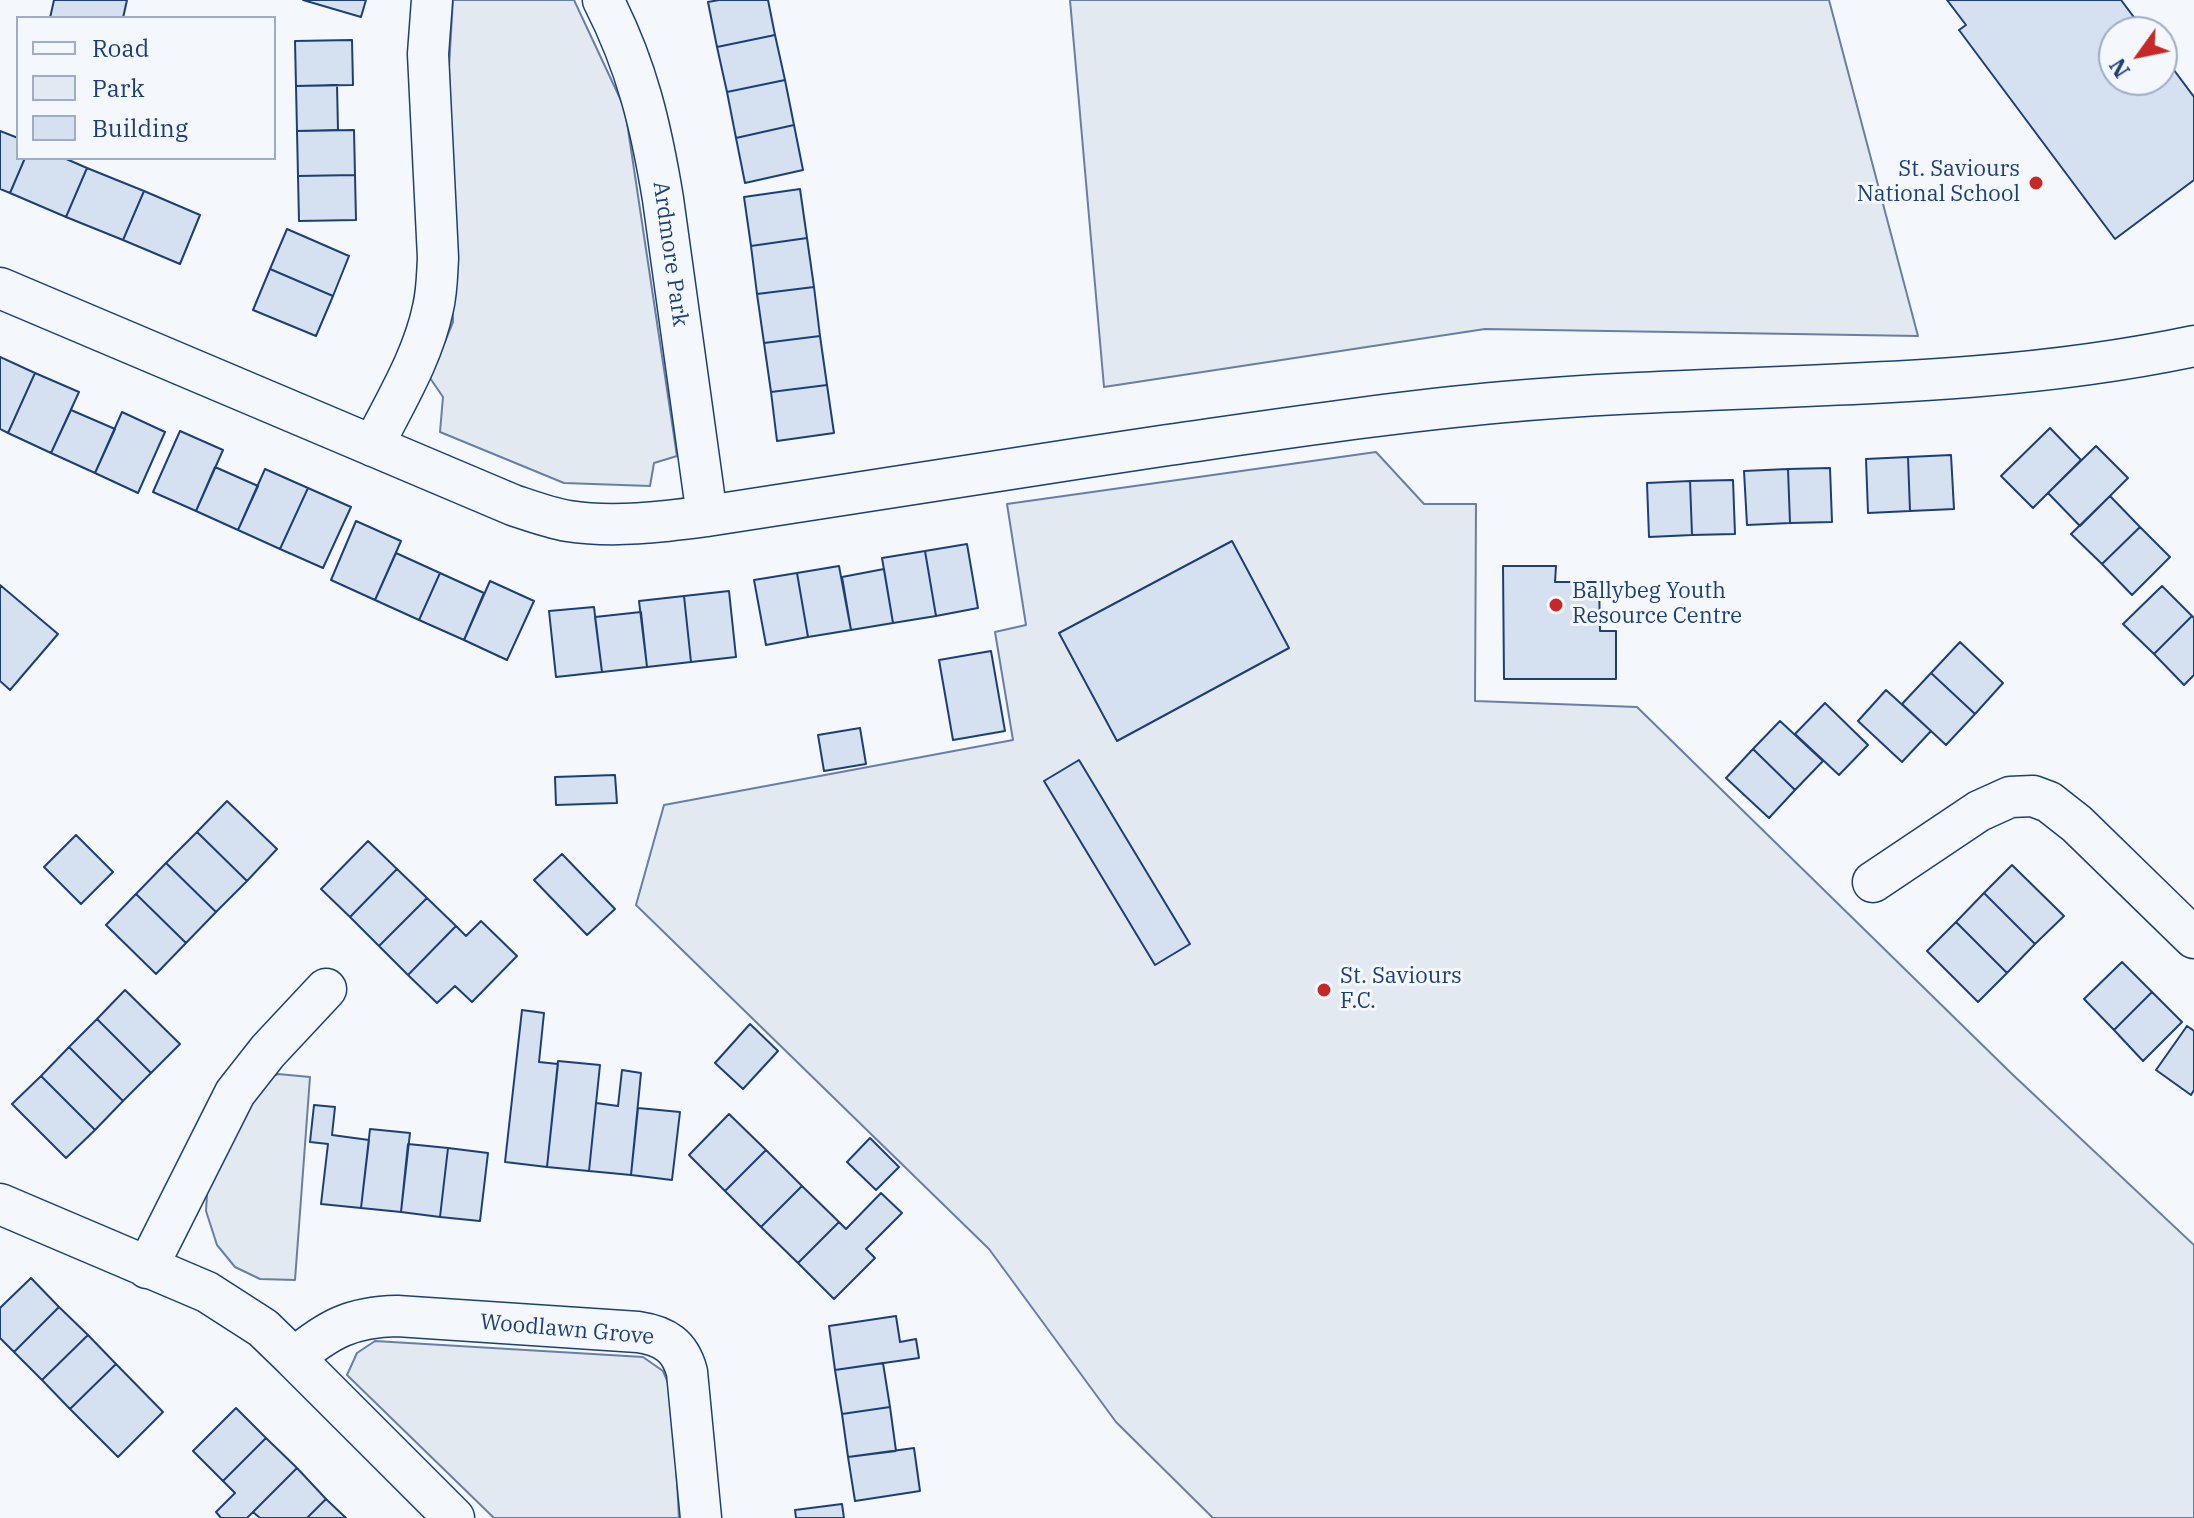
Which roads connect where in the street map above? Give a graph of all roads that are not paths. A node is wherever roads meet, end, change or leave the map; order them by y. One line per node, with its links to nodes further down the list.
1 (432, 0): 5 (street)
2 (603, 0): 6 (street, Ardmore Park)
3 (0, 288): 5 (street)
4 (2194, 346): 6 (street)
5 (373, 446): 6 (street)
6 (707, 516)
7 (1873, 882): 8 (street)
8 (2194, 938)
9 (326, 989): 11 (street)
10 (0, 1204): 11 (street)
11 (147, 1268): 12 (street)
12 (294, 1358): 13 (street); 14 (street, Woodlawn Grove)
13 (454, 1518)
14 (701, 1518)

